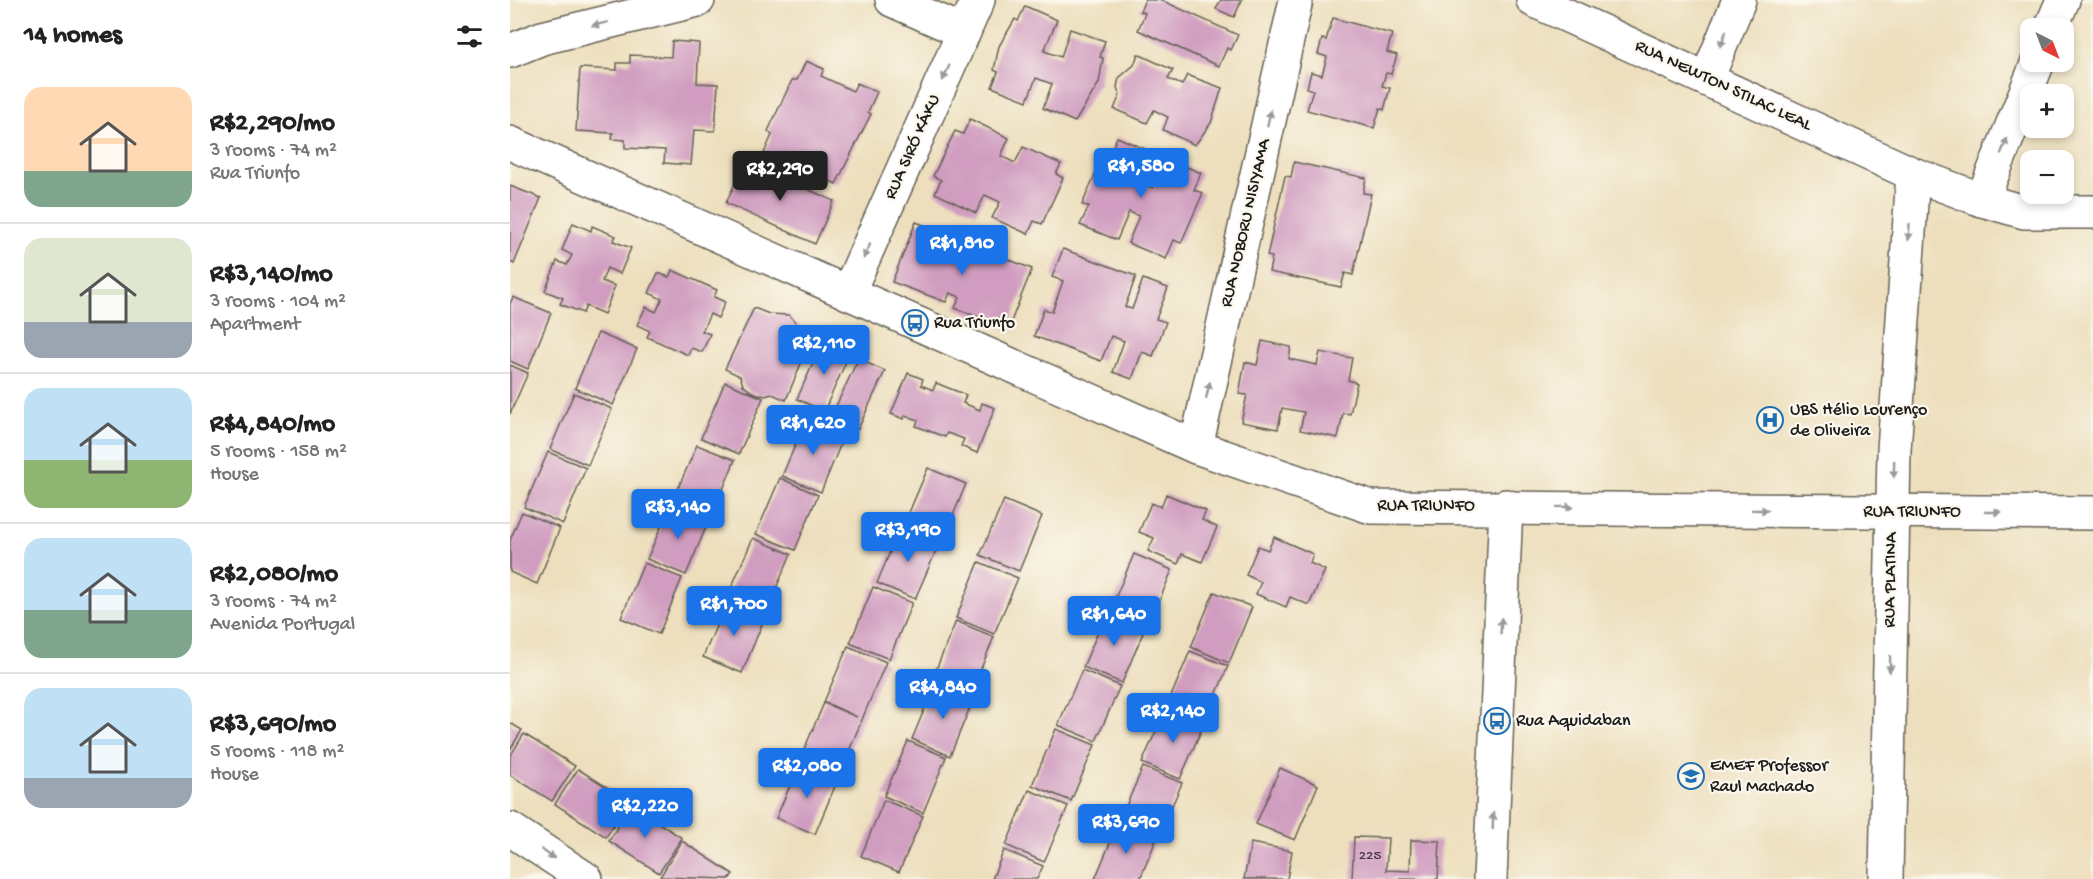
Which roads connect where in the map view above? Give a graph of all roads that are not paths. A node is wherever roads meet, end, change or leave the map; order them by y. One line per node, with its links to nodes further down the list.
1 (698, 0): 10 (street, one-way to 10)
2 (892, 0): 9 (street)
3 (978, 0): 9 (street, RUA SIRÓ KÁKU)
4 (1296, 0): 18 (street, RUA NOBORU NISIYAMA, one-way to 4)
5 (1533, 0): 12 (street, RUA NEWTON STILAC LEAL)
6 (1740, 0): 12 (street, one-way to 12)
7 (2063, 0): 8 (street)
8 (2055, 18)
9 (964, 32): 17 (street, RUA SIRÓ KÁKU, one-way to 17)
10 (510, 51)
11 (2034, 72): 15 (street, one-way to 11)
12 (1707, 79): 14 (street, RUA NEWTON STILAC LEAL)
13 (510, 143): 17 (street, RUA TRIUNFO)
14 (1913, 174): 15 (street, RUA NEWTON STILAC LEAL); 20 (street, RUA PLATINA, one-way to 20)
15 (1982, 200): 16 (street, RUA NEWTON STILAC LEAL)
16 (2093, 213)
17 (848, 293): 18 (street, RUA TRIUNFO)
18 (1196, 447): 19 (street, RUA TRIUNFO)
19 (1506, 506): 20 (street, RUA TRIUNFO, one-way to 20); 24 (street, one-way to 19)
20 (1893, 512): 21 (street, RUA TRIUNFO, one-way to 21); 25 (street, RUA PLATINA, one-way to 25)
21 (2093, 513)
22 (510, 829): 23 (street, one-way to 23)
23 (586, 879)
24 (1490, 879)
25 (1886, 879)

